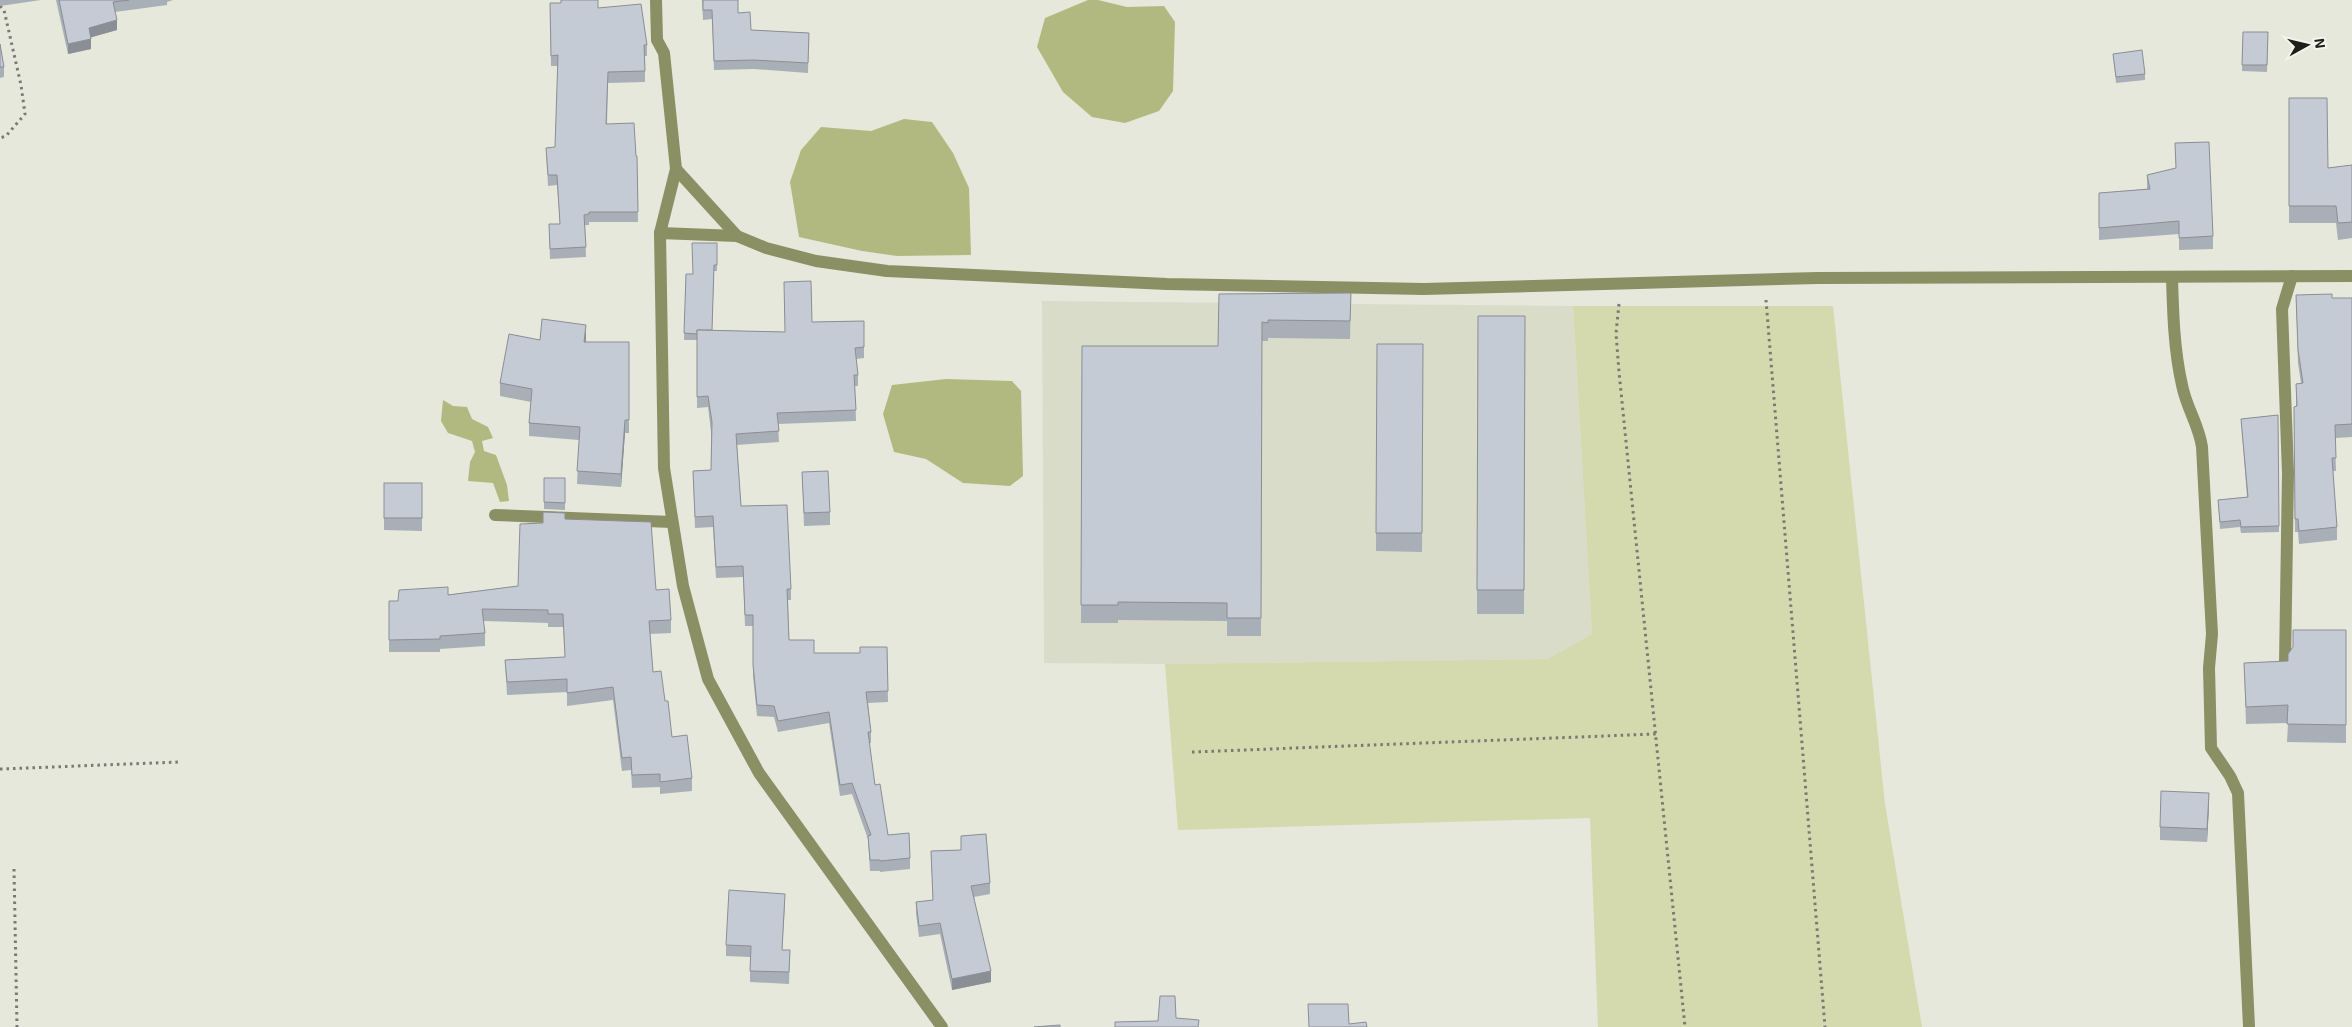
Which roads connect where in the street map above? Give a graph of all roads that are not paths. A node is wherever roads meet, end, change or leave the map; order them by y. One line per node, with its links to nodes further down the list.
1 (656, 0): 2 (street)
2 (676, 169): 3 (street); 4 (street)
3 (660, 233): 4 (street); 9 (street)
4 (737, 236): 7 (street)
5 (2292, 276): 6 (street); 7 (street); 10 (street)
6 (2352, 276)
7 (2172, 277): 12 (street)
8 (495, 515): 9 (street)
9 (672, 522): 11 (street)
10 (2285, 664)
11 (942, 1027)
12 (2249, 1027)

